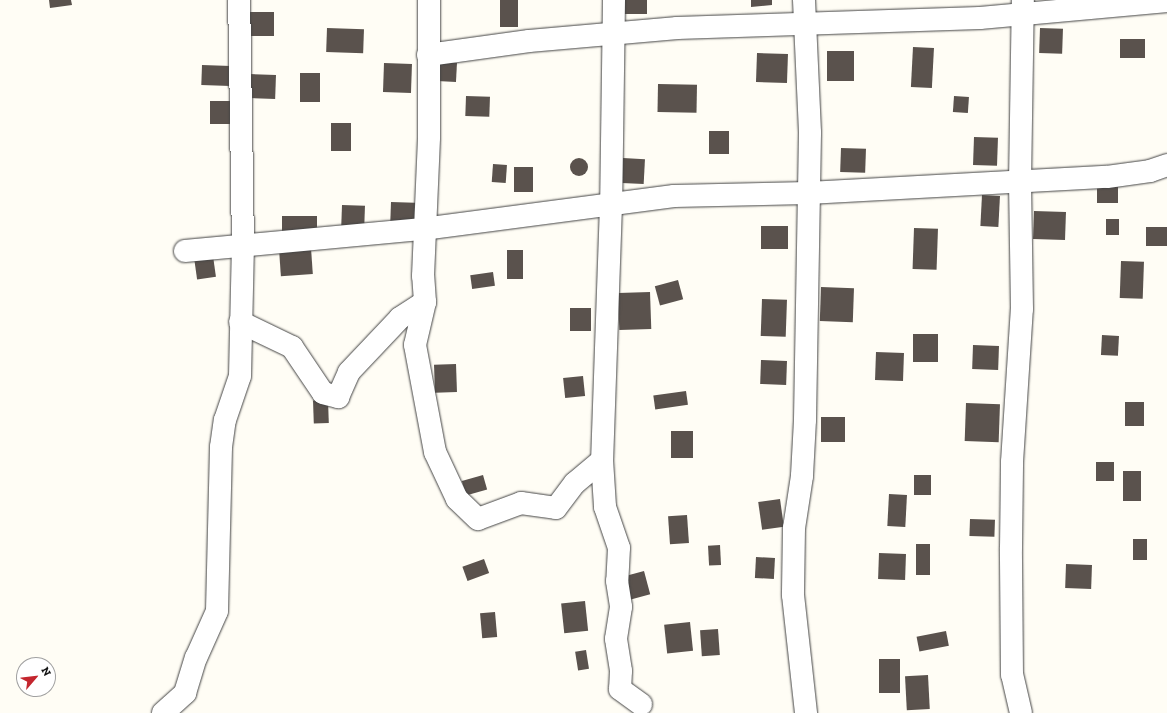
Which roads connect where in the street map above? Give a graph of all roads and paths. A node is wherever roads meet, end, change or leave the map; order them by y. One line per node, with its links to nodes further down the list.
1 (239, 0): 15 (street)
2 (428, 0): 9 (street)
3 (614, 0): 8 (street)
4 (804, 0): 7 (street)
5 (1167, 0): 6 (street)
6 (1023, 7): 7 (street); 11 (street)
7 (803, 23): 8 (street); 12 (street)
8 (614, 34): 9 (street); 13 (street)
9 (428, 55): 14 (street)
10 (1167, 165): 11 (street)
11 (1020, 182): 12 (street); 23 (street)
12 (808, 193): 13 (street); 22 (street)
13 (611, 205): 14 (street); 19 (street)
14 (423, 229): 15 (street); 17 (street)
15 (243, 246): 16 (street); 18 (street)
16 (185, 251)
17 (424, 302): 18 (street); 19 (street)
18 (240, 322): 21 (street)
19 (602, 460): 20 (street)
20 (641, 704)
21 (163, 713)
22 (806, 713)
23 (1021, 713)

